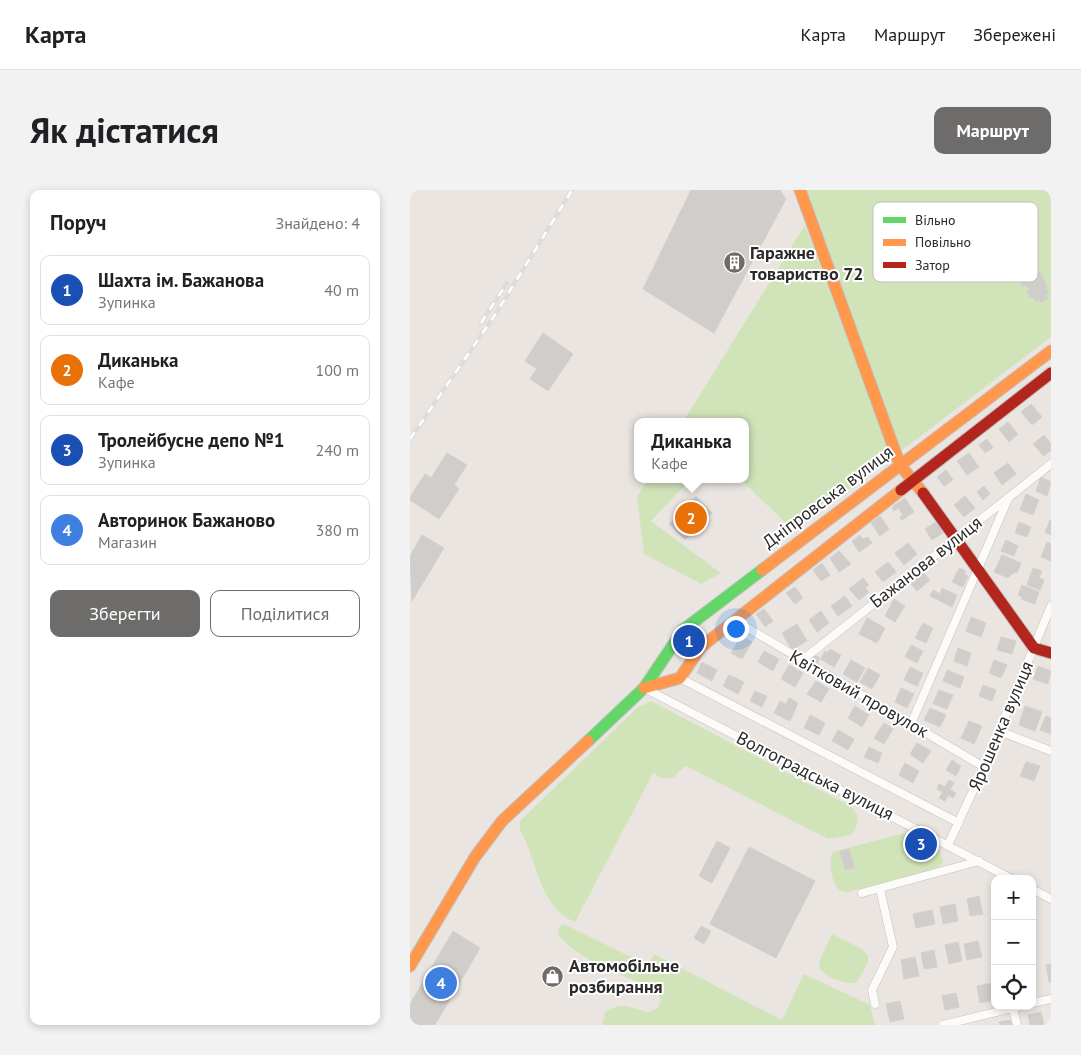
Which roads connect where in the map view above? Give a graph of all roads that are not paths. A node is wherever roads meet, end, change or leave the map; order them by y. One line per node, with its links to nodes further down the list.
1 (800, 190): 5 (street)
2 (1051, 351): 5 (street, Дніпровська вулиця)
3 (1051, 373): 6 (street)
4 (1051, 464): 7 (street, Бажанова вулиця)
5 (900, 465): 6 (street); 16 (street, Дніпровська вулиця)
6 (915, 481): 8 (street); 11 (street)
7 (1008, 497): 8 (street, Бажанова вулиця); 9 (street)
8 (956, 538): 9 (street); 14 (street, Бажанова вулиця)
9 (979, 569): 12 (street); 17 (street)
10 (1051, 606): 12 (street, Ярошенка вулиця)
11 (734, 620): 14 (street, Квітковий провулок); 15 (street)
12 (1034, 648): 13 (street); 18 (street, Ярошенка вулиця)
13 (1051, 653)
14 (801, 661): 17 (street, Квітковий провулок)
15 (680, 678): 16 (street, Дніпровська вулиця); 21 (street)
16 (644, 688): 22 (street, Волгоградська вулиця); 29 (street, Дніпровська вулиця)
17 (911, 724): 20 (street, Квітковий провулок)
18 (999, 731): 19 (street); 20 (street, Ярошенка вулиця)
19 (1051, 751)
20 (984, 767): 21 (street, Ярошенка вулиця)
21 (959, 823): 22 (street, Ярошенка вулиця)
22 (948, 845): 23 (street, Волгоградська вулиця)
23 (979, 861): 24 (street, Волгоградська вулиця); 25 (street)
24 (1005, 875)
25 (880, 889): 27 (street); 32 (street)
26 (1036, 891): 28 (street)
27 (862, 893)
28 (1051, 899)
29 (410, 966)
30 (1051, 999): 31 (street)
31 (1036, 1002)
32 (875, 1004)
33 (1005, 1010): 35 (street)
34 (1017, 1010): 36 (street)
35 (944, 1025)
36 (1017, 1025)

